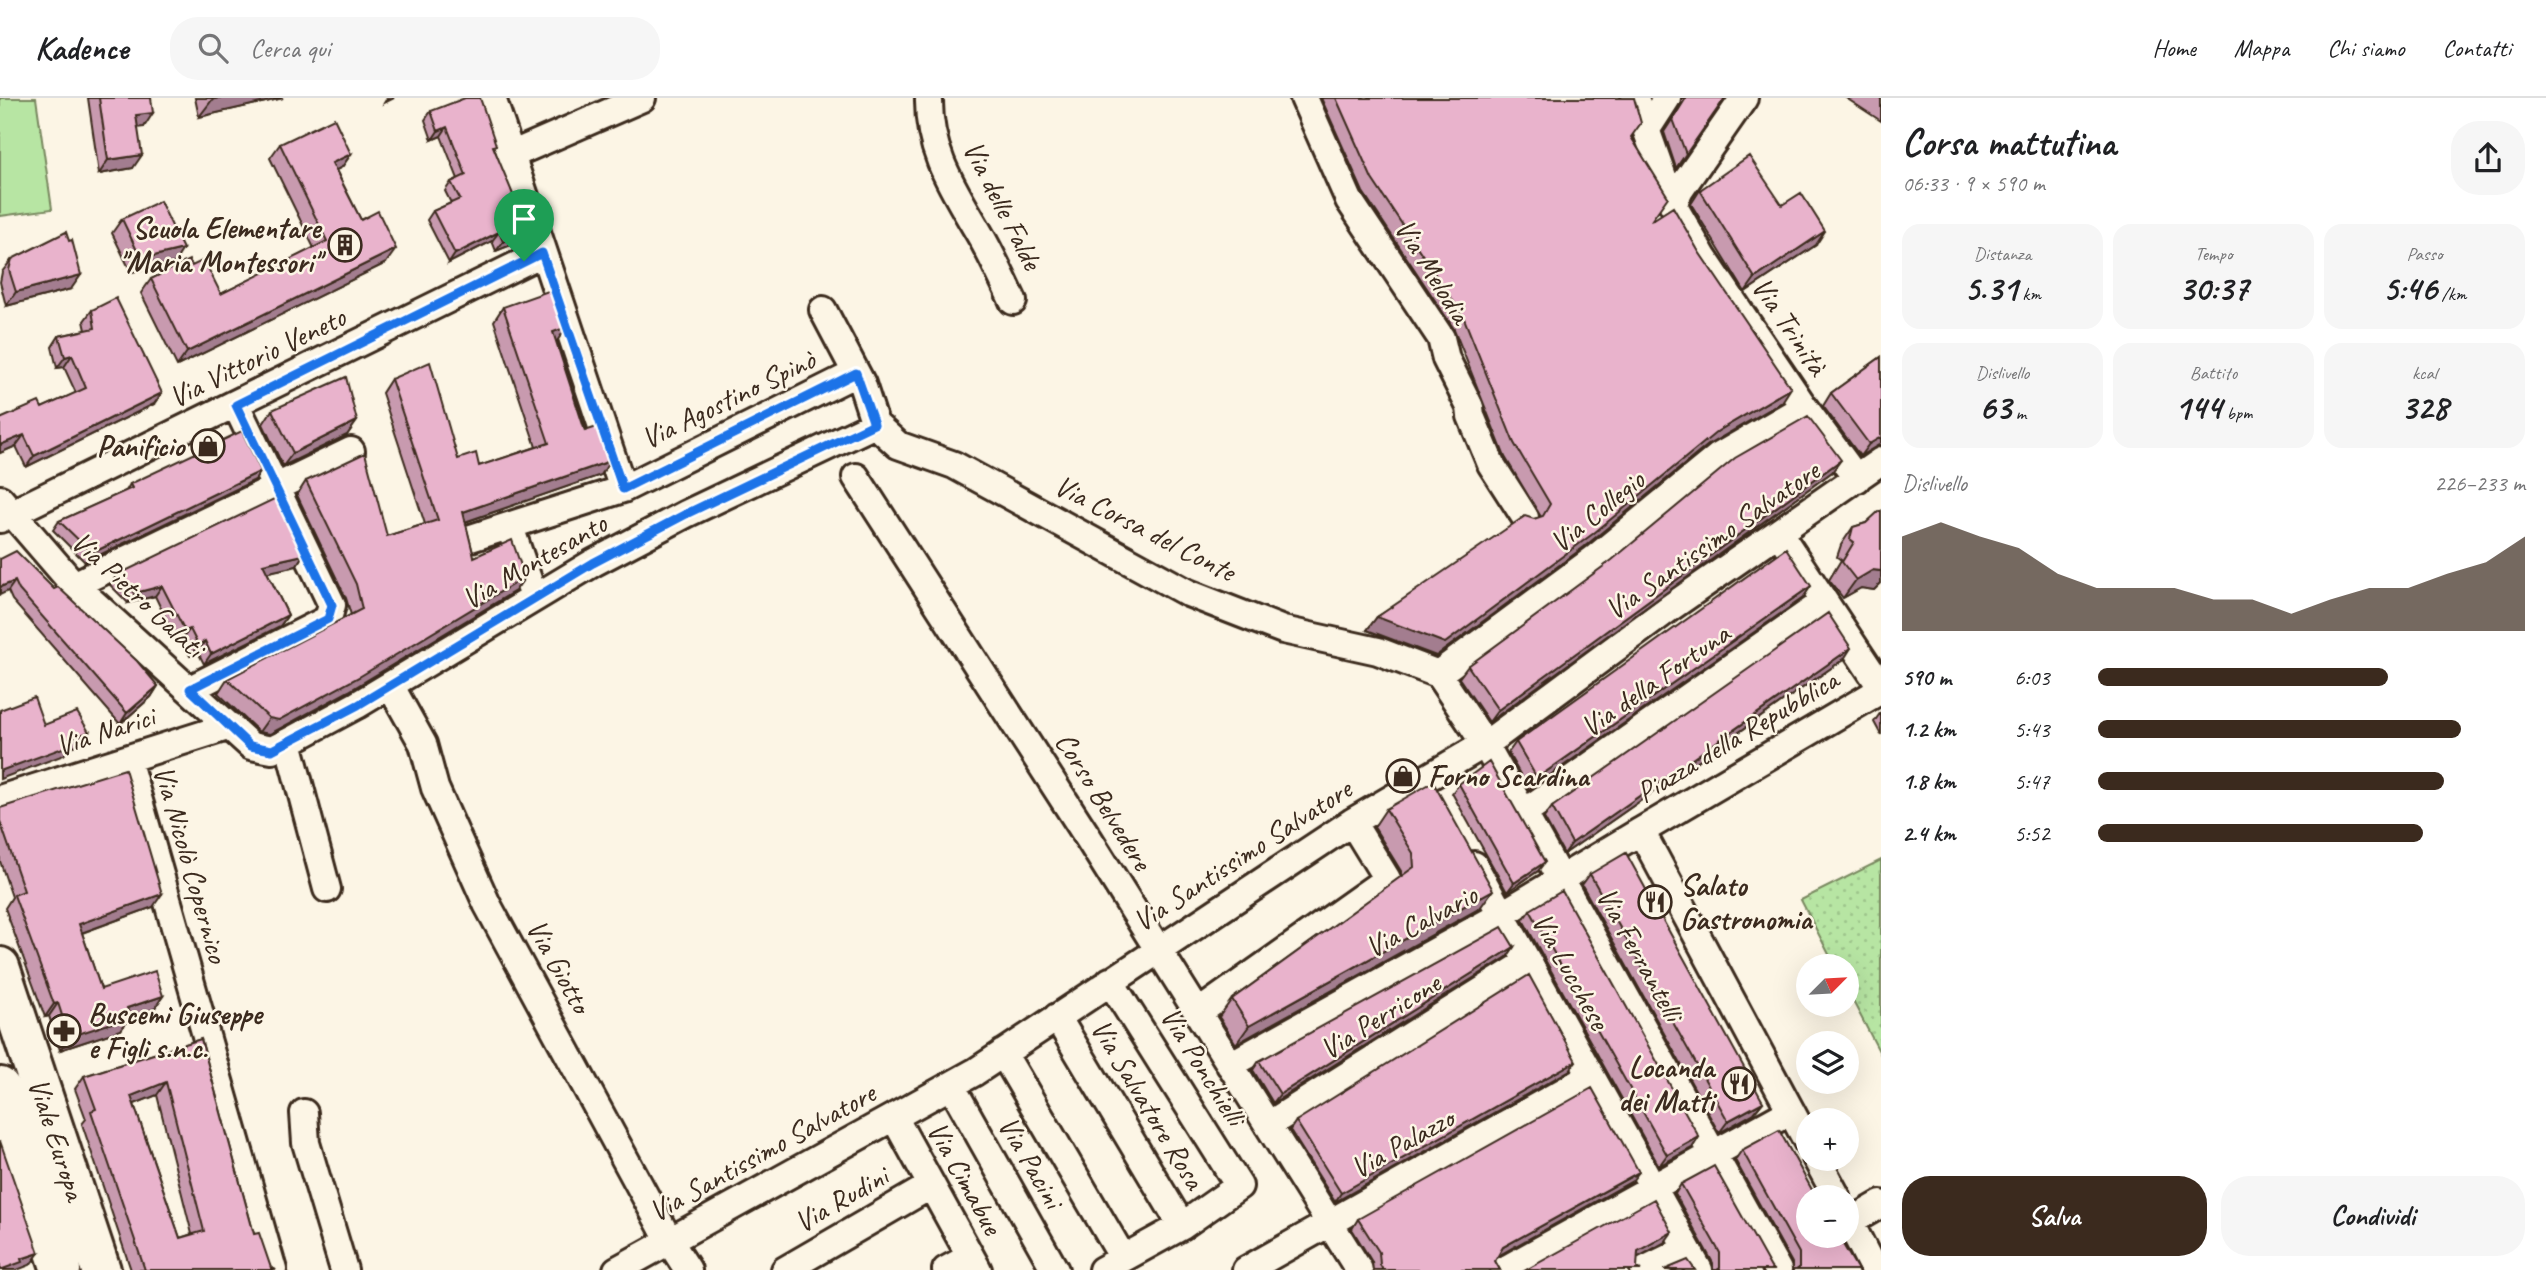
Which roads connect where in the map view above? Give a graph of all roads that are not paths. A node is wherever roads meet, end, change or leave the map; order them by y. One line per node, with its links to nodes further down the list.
1 (492, 98): 9 (street)
2 (642, 98): 9 (street)
3 (929, 98): 12 (street, Via delle Falde)
4 (1304, 98): 24 (street, Via Melodia)
5 (1635, 98): 8 (street, Via Trinità)
6 (1667, 98): 8 (street)
7 (1744, 98): 10 (street)
8 (1648, 135): 10 (street, Via Trinità)
9 (511, 155): 11 (street)
10 (1673, 205): 16 (street, Via Trinità)
11 (542, 253): 15 (street, Via Vittorio Veneto); 22 (street)
12 (1013, 301)
13 (823, 310): 14 (street)
14 (856, 373): 17 (street); 22 (street, Via Agostino Spinò)
15 (236, 405): 21 (street); 23 (street, Via Vittorio Veneto)
16 (1804, 407): 19 (street, Via Trinità); 31 (street, Via Collegio)
17 (874, 424): 29 (street, Via Montesanto); 31 (street, Via Corsa del Conte)
18 (351, 451): 21 (street)
19 (1873, 470): 26 (street, Via Santissimo Salvatore)
20 (856, 477): 49 (street, Corso Belvedere)
21 (275, 489): 28 (street); 34 (street)
22 (623, 489): 25 (street, Via Agostino Spinò)
23 (4, 511): 28 (street, Via Pietro Galati)
24 (1525, 517)
25 (510, 527): 27 (street, Via Agostino Spinò); 29 (street)
26 (1779, 533): 30 (street); 36 (street, Via Santissimo Salvatore)
27 (471, 538)
28 (74, 585): 34 (street, Via Pietro Galati)
29 (534, 597): 32 (street, Via Montesanto)
30 (1824, 602): 33 (street); 42 (street, Via della Fortuna)
31 (1438, 674): 36 (street)
32 (390, 685): 37 (street, Via Montesanto); 73 (street, Via Giotto)
33 (1881, 688): 44 (street, Piazza della Repubblica)
34 (190, 689): 35 (street, Via Pietro Galati)
35 (230, 726): 37 (street, Via Pietro Galati); 38 (street, Via Narici)
36 (1485, 744): 39 (street, Via Santissimo Salvatore); 42 (street, Via Ferrantelli)
37 (280, 746): 47 (street)
38 (127, 759): 40 (street, Via Narici); 79 (street, Via Nicolò Copernico)
39 (1426, 778): 41 (street); 43 (street, Via Santissimo Salvatore)
40 (0, 799)
41 (1439, 801)
42 (1523, 813): 46 (street, Via Ferrantelli)
43 (1352, 822): 49 (street, Via Santissimo Salvatore); 53 (street)
44 (1641, 831): 46 (street, Via Calvario); 60 (street, Piazza della Repubblica)
45 (1465, 848): 48 (street, Via Lucchese)
46 (1561, 880): 48 (street, Via Calvario); 65 (street, Via Ferrantelli)
47 (327, 889)
48 (1502, 915): 50 (street, Via Lucchese); 56 (street, Via Calvario)
49 (1158, 949): 52 (street, Via Santissimo Salvatore); 53 (street, Corso Belvedere)
50 (1528, 962): 57 (street, Via Lucchese); 64 (street, Via Perricone)
51 (0, 967): 78 (street, Viale Europa)
52 (1111, 981): 54 (street, Via Santissimo Salvatore); 71 (street, Via Ponchielli)
53 (1198, 1013): 56 (street, Corso Belvedere)
54 (1057, 1017): 55 (street, Via Santissimo Salvatore); 71 (street, Via Salvatore Rosa)
55 (1003, 1053): 58 (street, Via Santissimo Salvatore); 76 (street)
56 (1230, 1065): 64 (street, Corso Belvedere)
57 (1591, 1076): 66 (street, Via Lucchese); 70 (street, Via Palazzo)
58 (951, 1085): 62 (street, Via Santissimo Salvatore); 85 (street, Via Pacini)
59 (0, 1087): 77 (street, Viale Europa)
60 (1791, 1111): 63 (street, Piazza della Repubblica); 65 (street)
61 (304, 1113): 80 (street)
62 (894, 1117): 67 (street, Via Cimabue); 73 (street, Via Santissimo Salvatore)
63 (1796, 1120)
64 (1268, 1125): 70 (street, Corso Belvedere)
65 (1713, 1153): 66 (street); 90 (street, Via Ferrantelli)
66 (1652, 1185): 74 (street, Via Lucchese); 88 (street)
67 (930, 1186): 75 (street, Via Cimabue); 83 (street, Via Rudini)
68 (1881, 1205): 69 (street)
69 (1859, 1214)
70 (1329, 1222): 86 (street, Via Palazzo); 87 (street, Corso Belvedere)
71 (1182, 1226): 76 (street)
72 (1859, 1240): 91 (street)
73 (670, 1242): 81 (street, Via Santissimo Salvatore); 82 (street, Via Giotto)
74 (1693, 1259): 89 (street)
75 (974, 1263): 84 (street)
76 (1112, 1264)
77 (61, 1270)
78 (101, 1270)
79 (273, 1270)
80 (344, 1270)
81 (617, 1270)
82 (688, 1270)
83 (785, 1270)
84 (946, 1270)
85 (1055, 1270)
86 (1246, 1270)
87 (1359, 1270)
88 (1504, 1270)
89 (1644, 1270)
90 (1778, 1270)
91 (1874, 1270)

